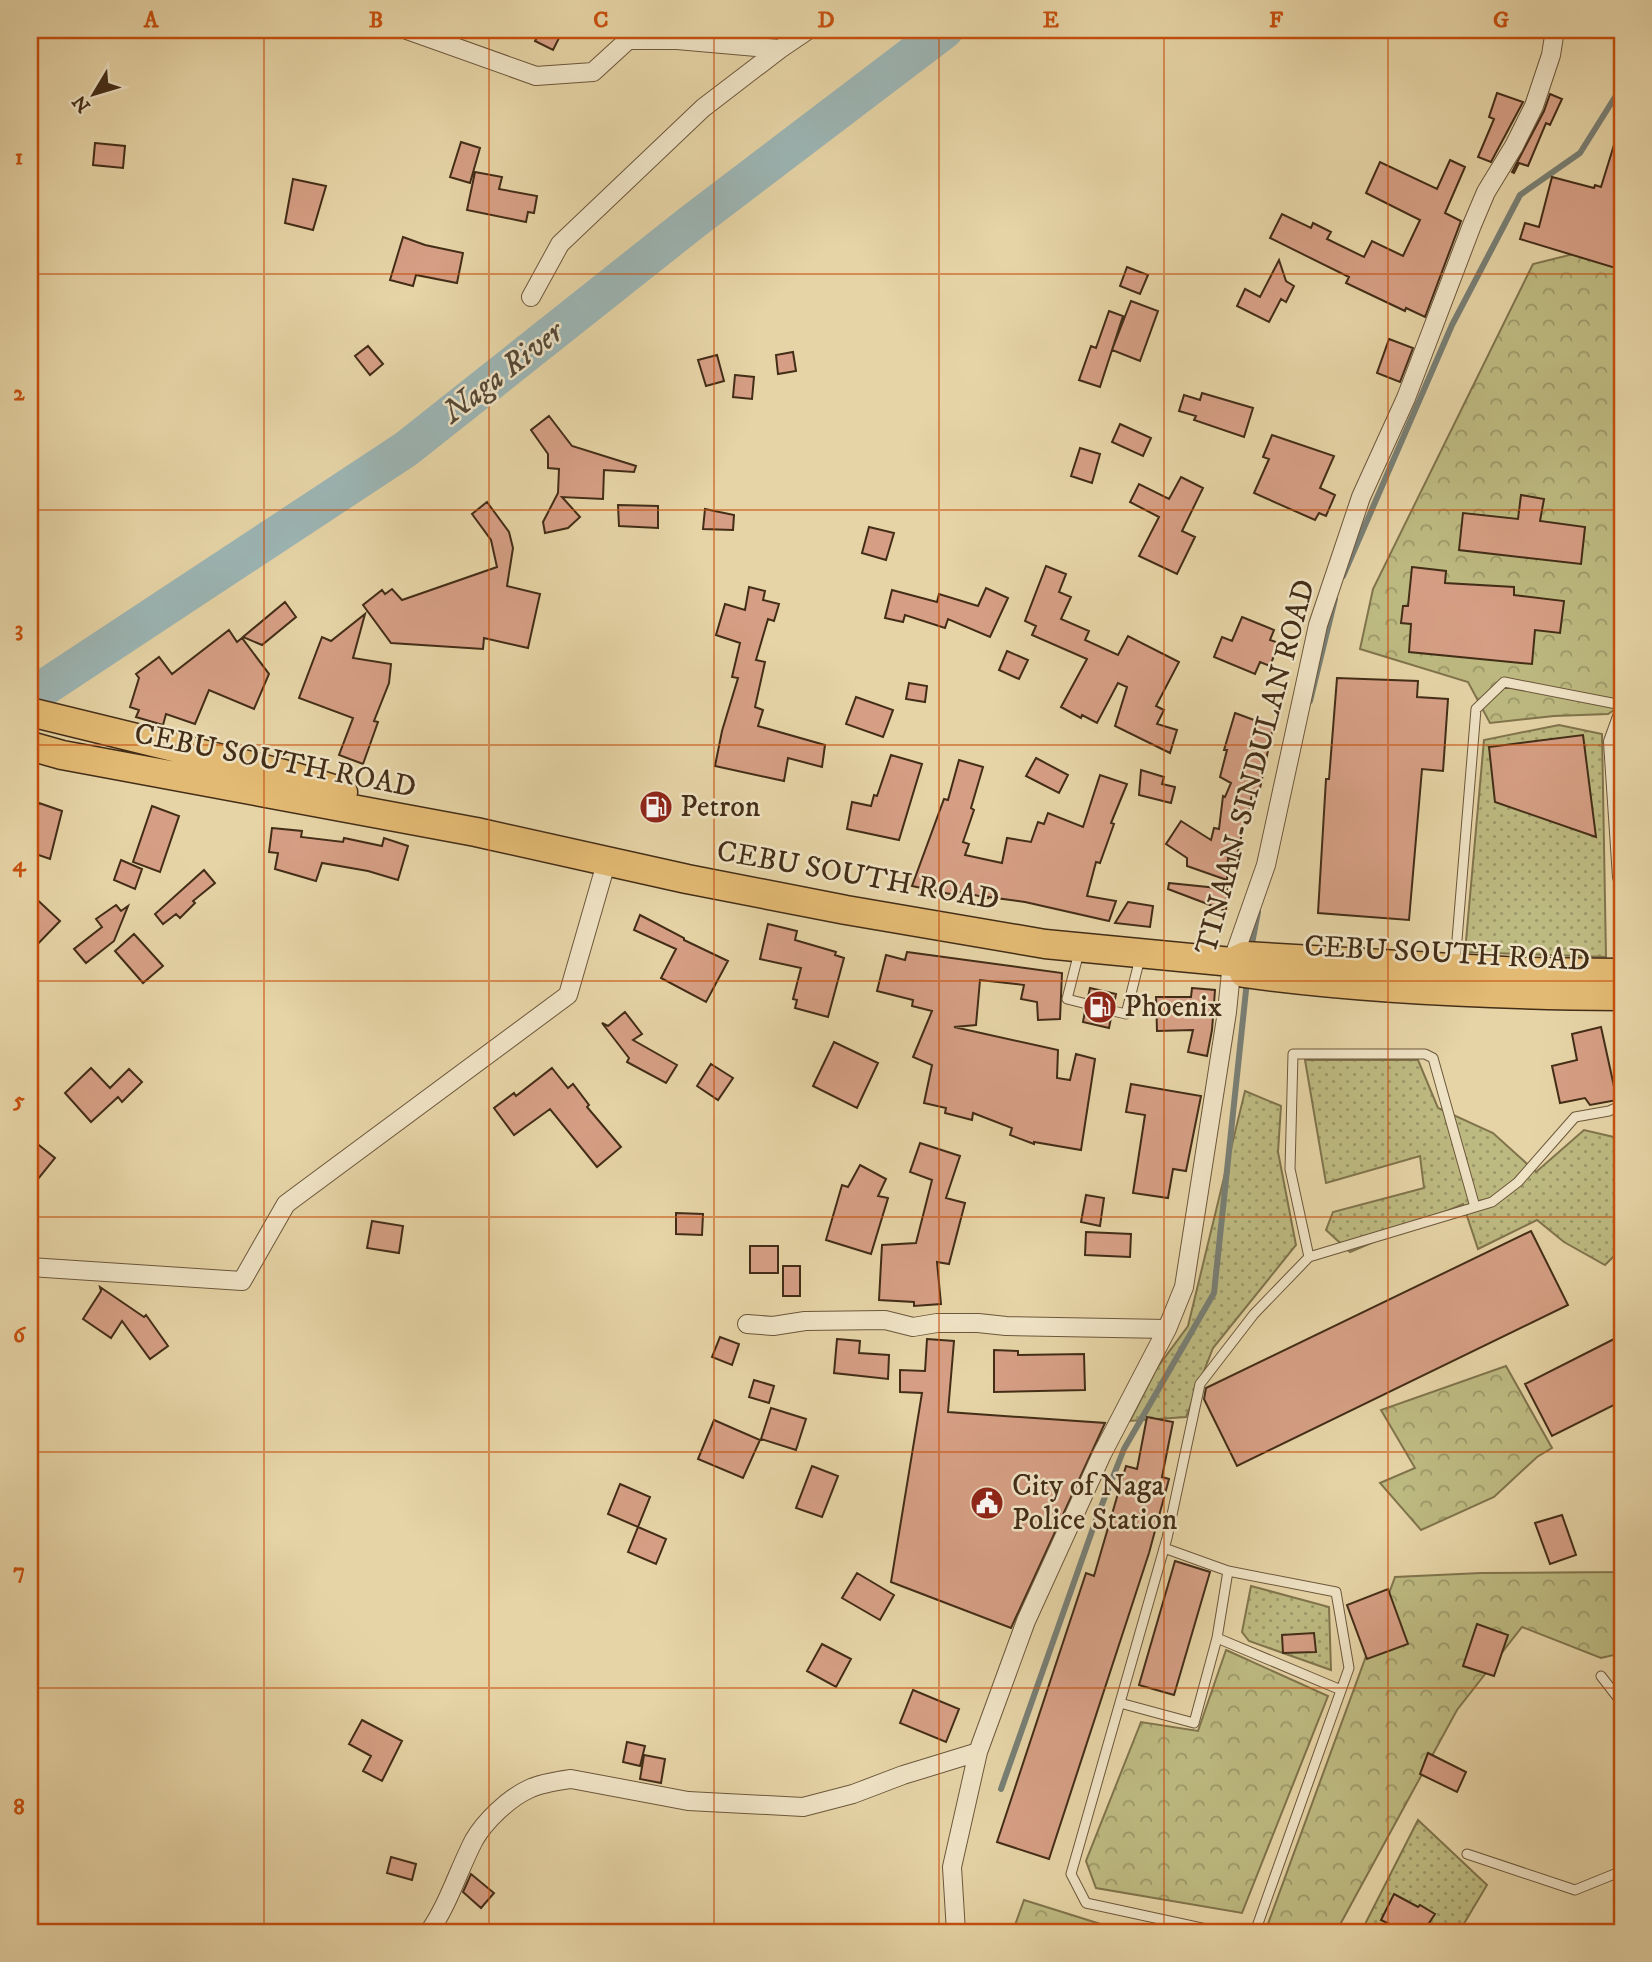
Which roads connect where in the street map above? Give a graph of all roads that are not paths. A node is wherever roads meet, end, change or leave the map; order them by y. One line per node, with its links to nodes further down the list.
1 (407, 30): 4 (street)
2 (808, 30): 4 (street)
3 (1555, 30): 15 (street, TINAAN-SINDULAN ROAD)
4 (780, 49): 5 (street)
5 (531, 298)
6 (1622, 705): 16 (lane)
7 (30, 712): 10 (highway, CEBU SOUTH ROAD)
8 (1622, 718): 12 (street)
9 (30, 746): 10 (highway, CEBU SOUTH ROAD)
10 (477, 832): 11 (highway, CEBU SOUTH ROAD)
11 (607, 860): 13 (highway, CEBU SOUTH ROAD); 24 (street)
12 (1622, 877)
13 (1080, 947): 14 (highway, CEBU SOUTH ROAD); 19 (lane)
14 (1141, 953): 15 (highway, CEBU SOUTH ROAD); 20 (lane)
15 (1251, 965): 16 (highway, CEBU SOUTH ROAD); 18 (highway, CEBU SOUTH ROAD); 26 (street, TINAAN-SINDULAN ROAD)
16 (1455, 968): 17 (highway, CEBU SOUTH ROAD)
17 (1622, 974)
18 (1622, 996)
19 (1087, 1004)
20 (1113, 1011)
21 (1622, 1105): 22 (lane)
22 (1475, 1207): 23 (lane); 23 (lane)
23 (1309, 1257): 27 (lane)
24 (30, 1267)
25 (747, 1324): 26 (street)
26 (1167, 1329): 34 (street, TINAAN-SINDULAN ROAD)
27 (1164, 1548): 28 (lane); 32 (lane)
28 (1228, 1571): 29 (lane); 31 (lane)
29 (1217, 1638): 31 (lane); 32 (lane)
30 (1601, 1676): 33 (lane)
31 (1341, 1690): 40 (lane)
32 (1120, 1703): 39 (lane)
33 (1622, 1703)
34 (978, 1752): 37 (street); 38 (street, TINAAN-SINDULAN ROAD)
35 (1467, 1854): 36 (lane)
36 (1622, 1871)
37 (429, 1932)
38 (956, 1932)
39 (1220, 1932)
40 (1255, 1932)

